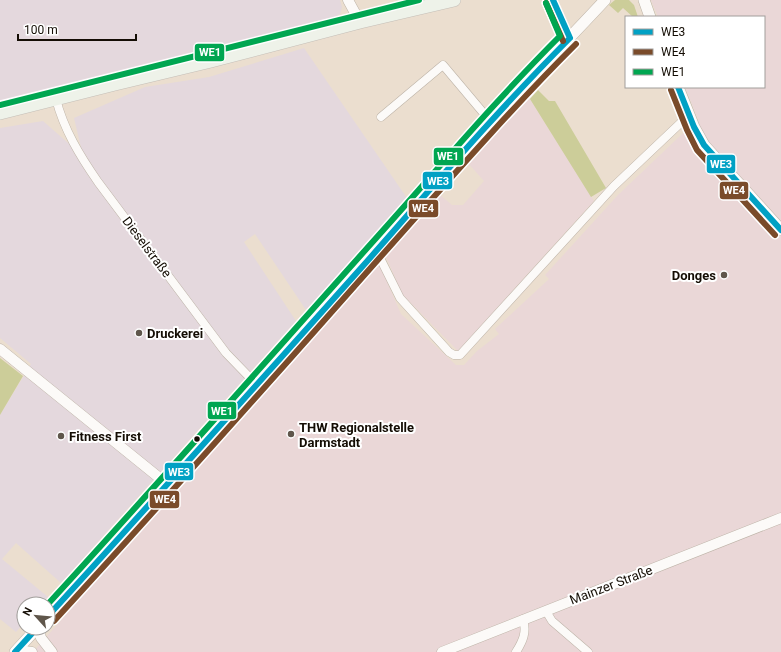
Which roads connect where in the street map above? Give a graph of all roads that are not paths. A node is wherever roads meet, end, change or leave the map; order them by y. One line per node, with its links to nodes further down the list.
1 (348, 0): 6 (street)
2 (454, 0): 6 (main road)
3 (605, 0): 12 (main road)
4 (644, 0): 5 (main road)
5 (650, 16)
6 (360, 22): 8 (main road)
7 (678, 88): 10 (main road)
8 (56, 99): 9 (main road); 16 (street, Dieselstraße)
9 (0, 113)
10 (688, 115): 13 (main road); 14 (street)
11 (381, 117): 12 (street)
12 (491, 122): 14 (main road)
13 (781, 230)
14 (374, 252): 16 (main road)
15 (0, 348): 17 (street)
16 (256, 384): 17 (main road)
17 (166, 484): 19 (main road)
18 (781, 518): 20 (street, Mainzer Straße)
19 (56, 607)
20 (546, 610): 21 (street, Mainzer Straße); 29 (street)
21 (523, 619): 27 (street, Mainzer Straße); 28 (street)
22 (30, 636): 24 (main road)
23 (40, 636): 26 (street)
24 (16, 651): 25 (street)
25 (32, 652)
26 (52, 652)
27 (442, 652)
28 (516, 652)
29 (588, 652)

